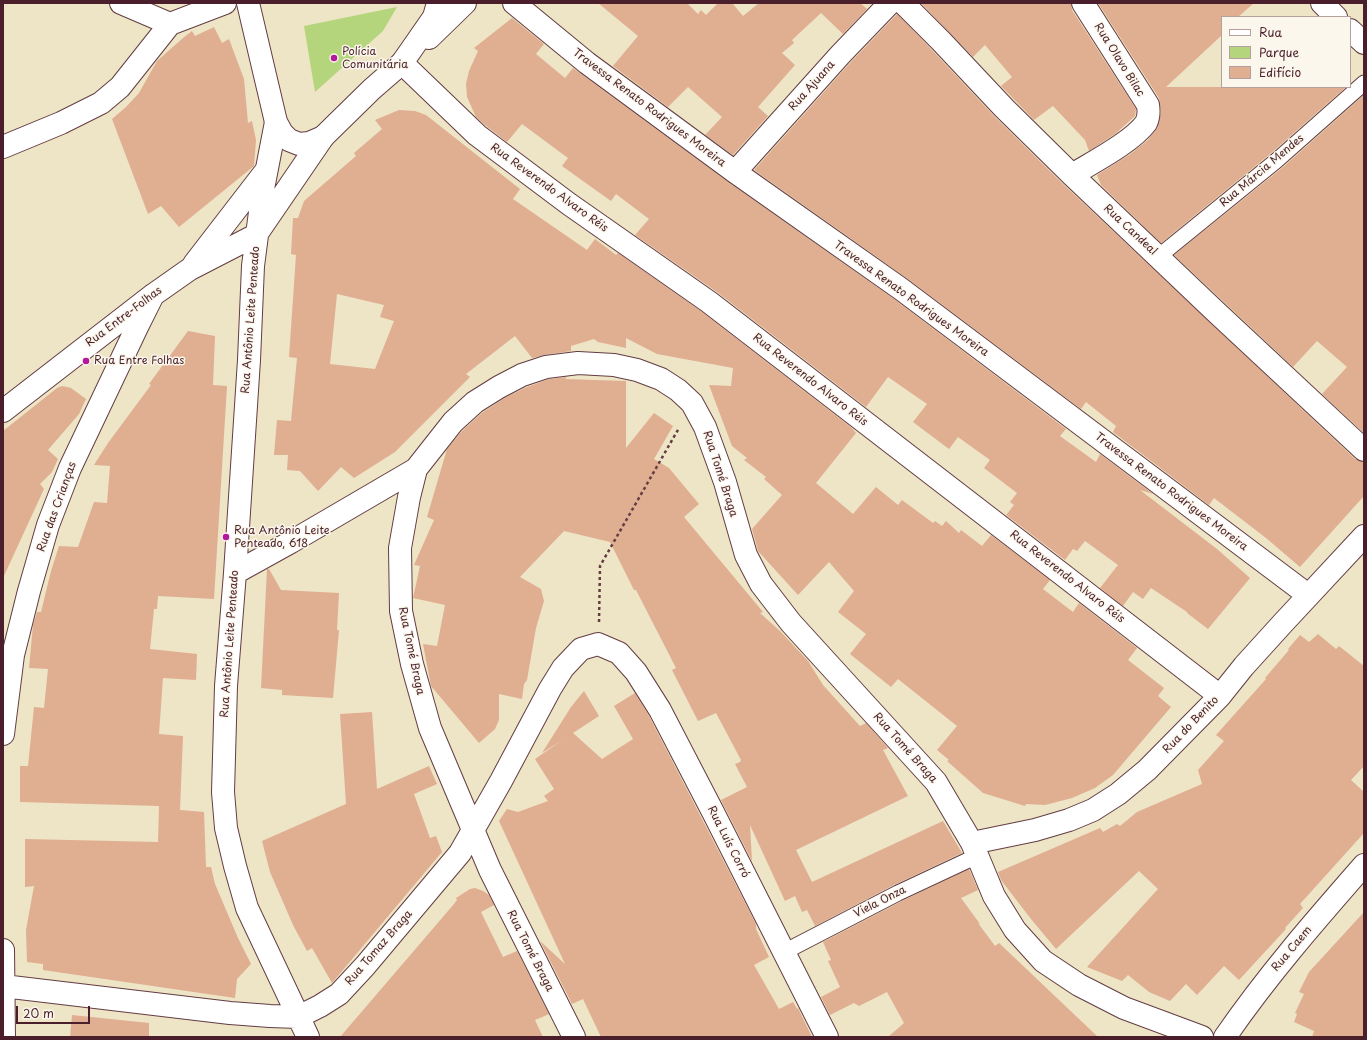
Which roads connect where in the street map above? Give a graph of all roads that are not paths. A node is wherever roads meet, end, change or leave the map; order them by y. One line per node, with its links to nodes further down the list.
1 (121, 3): 12 (street)
2 (225, 3): 12 (street)
3 (248, 3): 15 (street)
4 (438, 3): 13 (street)
5 (466, 3): 13 (street)
6 (514, 3): 19 (street, Travessa Renato Rodrigues Moreira)
7 (890, 3): 19 (street, Rua Ajuana)
8 (903, 3): 20 (street, Rua Candeal)
9 (1083, 3): 20 (street, Rua Olavo Bilac)
10 (1322, 3): 11 (street)
11 (1335, 16)
12 (170, 24): 17 (street)
13 (402, 64): 16 (street); 32 (street, Rua Reverendo Alvaro Réis)
14 (1364, 82): 22 (lane, Rua Márcia Mendes)
15 (276, 122): 16 (street); 18 (street, Rua Antônio Leite Penteado)
16 (323, 137): 21 (street)
17 (3, 147)
18 (266, 170): 21 (street, Rua Antônio Leite Penteado); 23 (street, Rua Entre-Folhas)
19 (735, 172): 30 (street, Travessa Renato Rodrigues Moreira)
20 (1072, 175): 22 (street, Rua Candeal)
21 (256, 235): 23 (street, Rua Entre-Folhas); 29 (street, Rua Antônio Leite Penteado)
22 (1158, 257): 26 (street, Rua Candeal)
23 (190, 269): 24 (street, Rua Entre-Folhas)
24 (153, 295): 25 (street, Rua Entre-Folhas); 33 (street, Rua das Crianças)
25 (3, 411)
26 (1364, 450)
27 (416, 469): 29 (street); 34 (street, Rua Tomé Braga); 35 (street, Rua Tomé Braga)
28 (1364, 536): 30 (street, Rua do Benito)
29 (235, 573): 40 (street, Rua Antônio Leite Penteado)
30 (1308, 596): 32 (street, Rua do Benito)
31 (598, 644): 34 (street, Rua Tomaz Braga); 38 (street, Rua Luís Corró)
32 (1220, 696): 35 (street, Rua do Benito)
33 (3, 734)
34 (473, 830): 40 (street, Rua Tomaz Braga); 43 (street, Rua Tomé Braga)
35 (974, 849): 38 (lane, Viela Onza); 45 (street, Rua Tomé Braga)
36 (1364, 865): 46 (street, Rua Caem)
37 (3, 950): 39 (street)
38 (784, 952): 44 (street, Rua Luís Corró)
39 (3, 986): 40 (street, Rua Tomaz Braga); 41 (street)
40 (298, 1017): 42 (street, Rua Antônio Leite Penteado)
41 (4, 1037)
42 (308, 1037)
43 (574, 1037)
44 (827, 1037)
45 (1202, 1037)
46 (1225, 1037)

